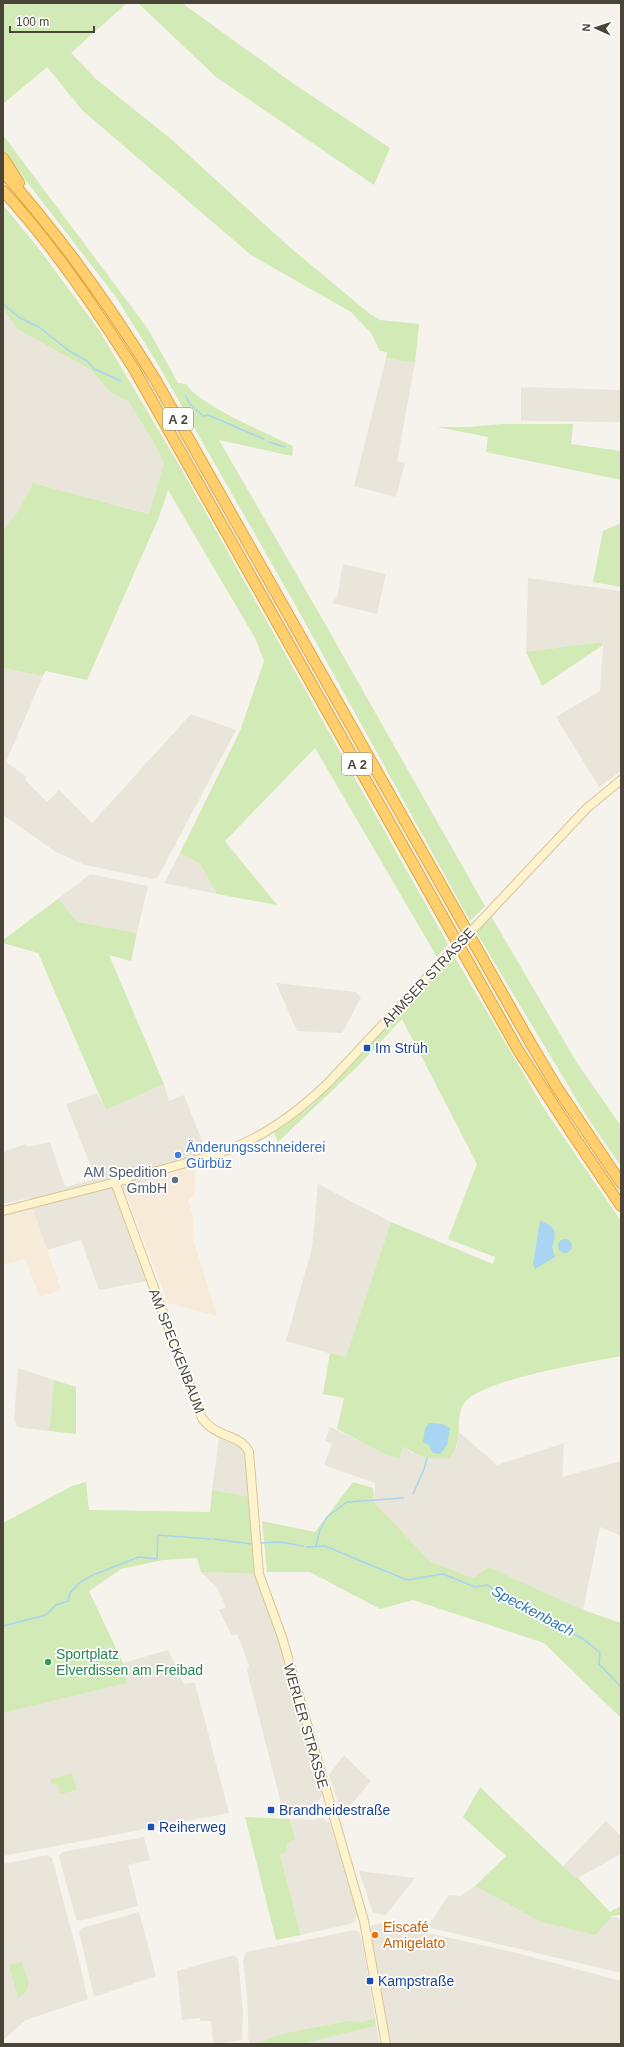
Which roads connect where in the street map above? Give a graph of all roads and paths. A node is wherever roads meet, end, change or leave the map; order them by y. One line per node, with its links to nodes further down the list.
1 (3, 158): 4 (highway)
2 (3, 172): 4 (highway, A 2)
3 (6, 195): 8 (highway, A 2)
4 (31, 204): 7 (highway, A 2)
5 (621, 780): 6 (main road, AHMSER STRASSE, bridge)
6 (115, 1182): 9 (main road, AHMSER STRASSE); 10 (main road, AM SPECKENBAUM)
7 (621, 1183)
8 (621, 1206)
9 (3, 1211)
10 (259, 1572): 11 (main road, WERLER STRASSE)
11 (386, 2044)

